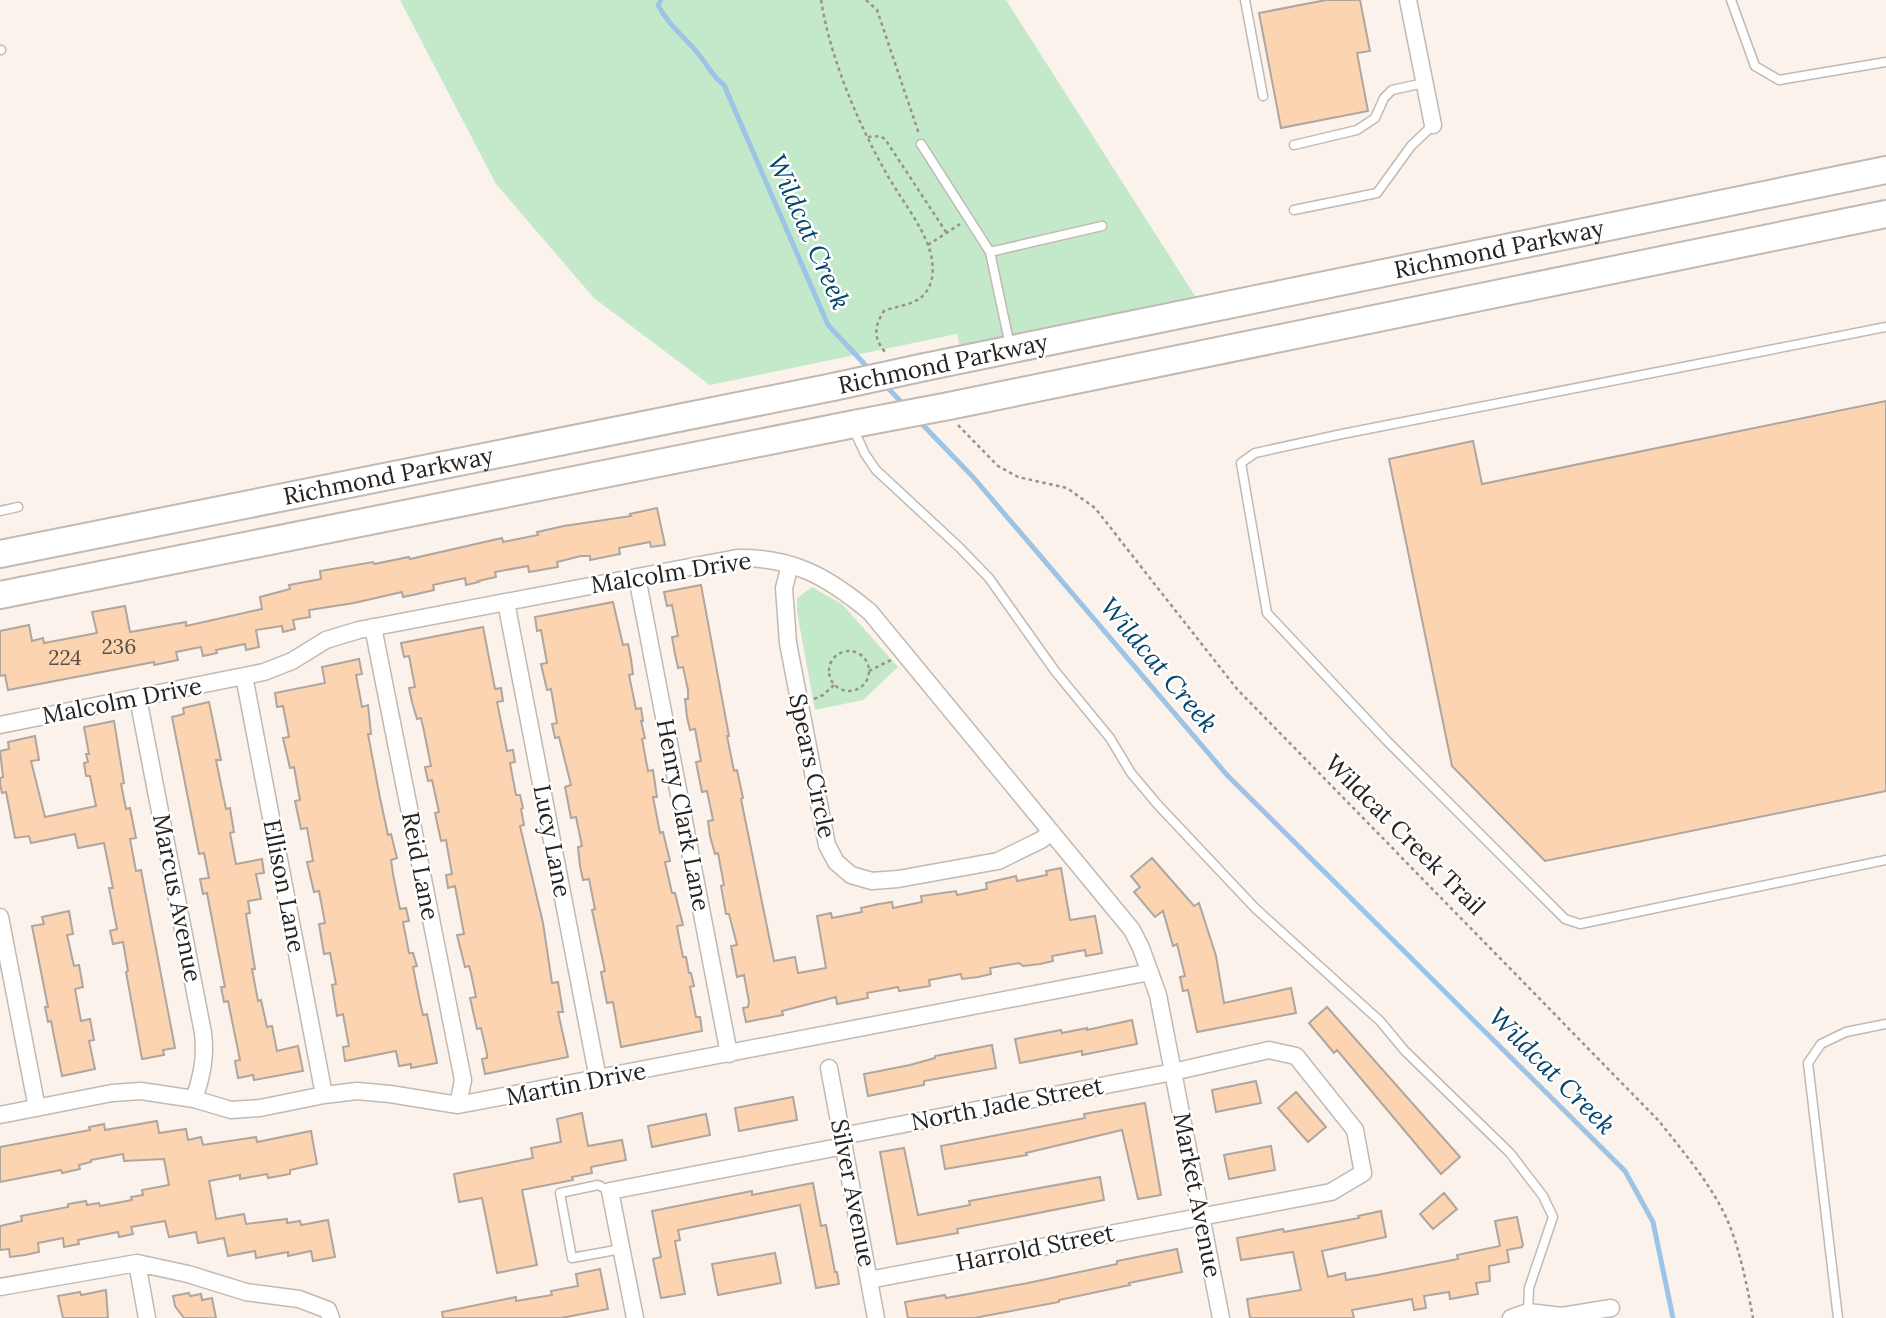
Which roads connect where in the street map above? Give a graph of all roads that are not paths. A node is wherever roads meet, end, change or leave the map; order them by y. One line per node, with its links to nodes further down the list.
1 (1245, 0): 6 (lane)
2 (1408, 0): 5 (street)
3 (1731, 0): 4 (lane)
4 (1886, 62)
5 (1424, 83): 7 (street); 9 (lane)
6 (1263, 96)
7 (1433, 125): 11 (lane)
8 (921, 144): 14 (lane)
9 (1294, 145)
10 (1886, 170): 16 (highway, Richmond Parkway)
11 (1294, 210)
12 (1886, 214): 17 (highway, Richmond Parkway, bridge)
13 (1102, 226): 14 (lane)
14 (990, 252): 16 (lane)
15 (1886, 327): 30 (lane)
16 (1010, 349): 20 (highway, Richmond Parkway, bridge)
17 (855, 424): 23 (highway, Richmond Parkway); 51 (lane)
18 (18, 507): 19 (lane)
19 (0, 512)
20 (0, 554)
21 (790, 565): 22 (street, Malcolm Drive); 29 (street, Malcolm Drive); 29 (street, Spears Circle)
22 (637, 577): 24 (street, Malcolm Drive); 34 (street, Henry Clark Lane)
23 (0, 595)
24 (506, 602): 25 (street, Malcolm Drive); 37 (street, Lucy Lane)
25 (373, 627): 26 (street, Malcolm Drive); 40 (street, Reid Lane)
26 (244, 676): 27 (street, Malcolm Drive); 38 (street, Ellison Lane)
27 (138, 698): 28 (street, Malcolm Drive); 39 (street, Marcus Avenue)
28 (0, 725)
29 (1051, 832): 32 (street, Malcolm Drive)
30 (1886, 860)
31 (0, 917): 41 (street)
32 (1150, 972): 34 (street, Martin Drive); 36 (street, Malcolm Drive)
33 (1886, 1024): 58 (lane)
34 (729, 1054): 37 (street, Martin Drive)
35 (829, 1069): 43 (street, Silver Avenue)
36 (1173, 1072): 43 (street, North Jade Street); 45 (street, Market Avenue); 45 (street, North Jade Street)
37 (598, 1079): 40 (street, Martin Drive)
38 (324, 1095): 39 (street, Martin Drive); 40 (street, Martin Drive)
39 (194, 1099): 41 (street, Martin Drive)
40 (458, 1105)
41 (37, 1108): 42 (street, Martin Drive)
42 (0, 1115)
43 (843, 1141): 44 (street, North Jade Street); 48 (street, Silver Avenue)
44 (610, 1191): 46 (street); 46 (lane)
45 (1201, 1216): 48 (street, Harrold Street); 56 (street, Market Avenue)
46 (621, 1249): 54 (street)
47 (136, 1263): 49 (street); 52 (street); 53 (street)
48 (869, 1280): 55 (street, Silver Avenue)
49 (0, 1287)
50 (1611, 1308): 51 (street)
51 (1528, 1312): 57 (street)
52 (147, 1318)
53 (331, 1318)
54 (635, 1318)
55 (876, 1318)
56 (1221, 1318)
57 (1511, 1318)
58 (1839, 1318)

